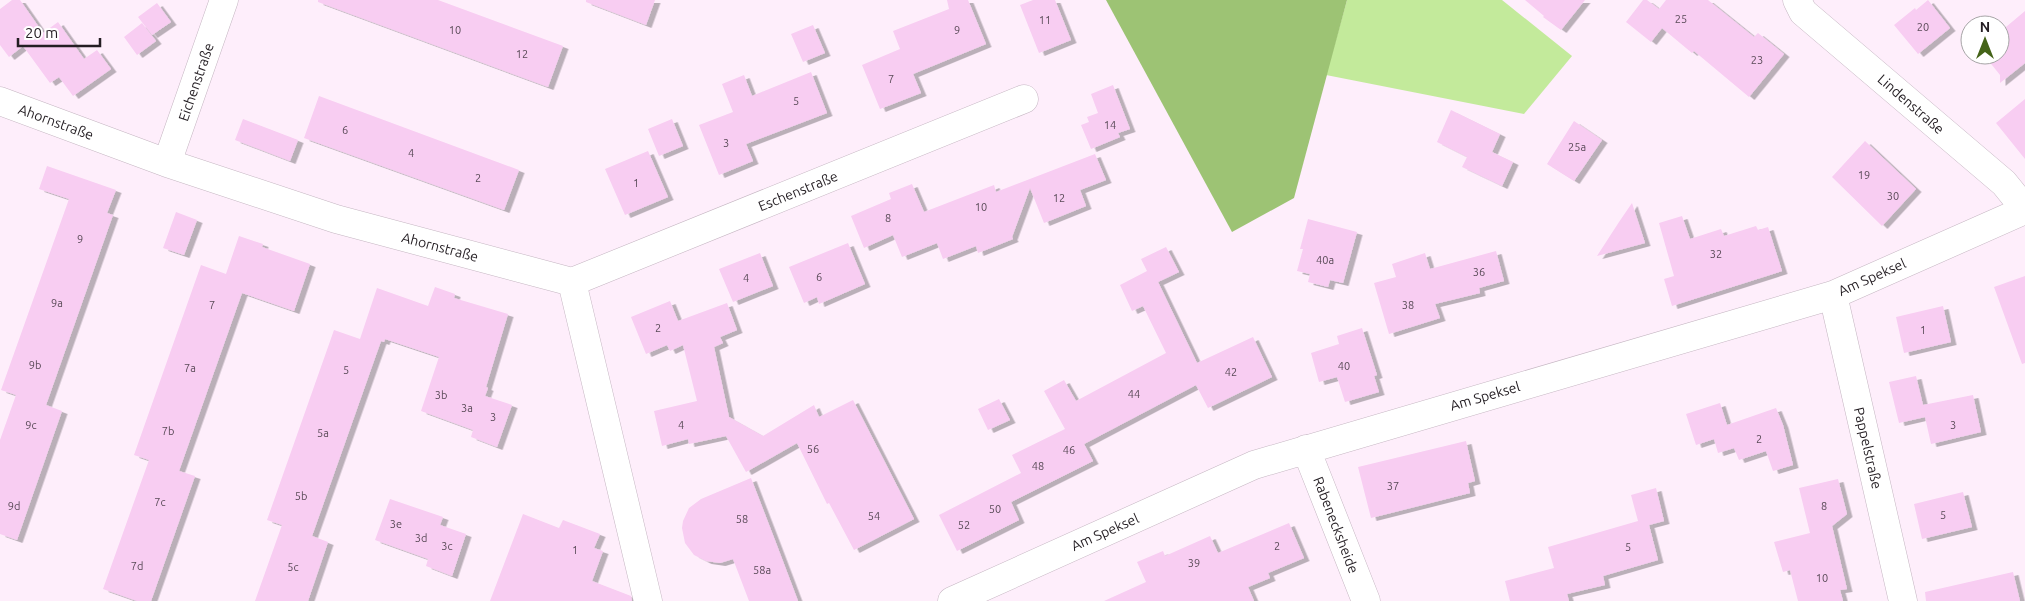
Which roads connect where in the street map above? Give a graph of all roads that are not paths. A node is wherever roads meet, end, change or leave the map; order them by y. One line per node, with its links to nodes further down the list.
1 (224, 0): 5 (street, Eichenstraße)
2 (1797, 0): 6 (street, Lindenstraße)
3 (1024, 99): 7 (street, Eschenstraße)
4 (0, 101): 5 (street, Ahornstraße)
5 (167, 163): 7 (street, Ahornstraße)
6 (2025, 210): 8 (street, Am Speksel)
7 (572, 282): 10 (street)
8 (1833, 295): 9 (street, Am Speksel); 13 (street, Pappelstraße)
9 (1306, 449): 11 (street, Am Speksel); 12 (street, Rabenecksheide)
10 (648, 601)
11 (952, 601)
12 (1366, 601)
13 (1903, 601)

